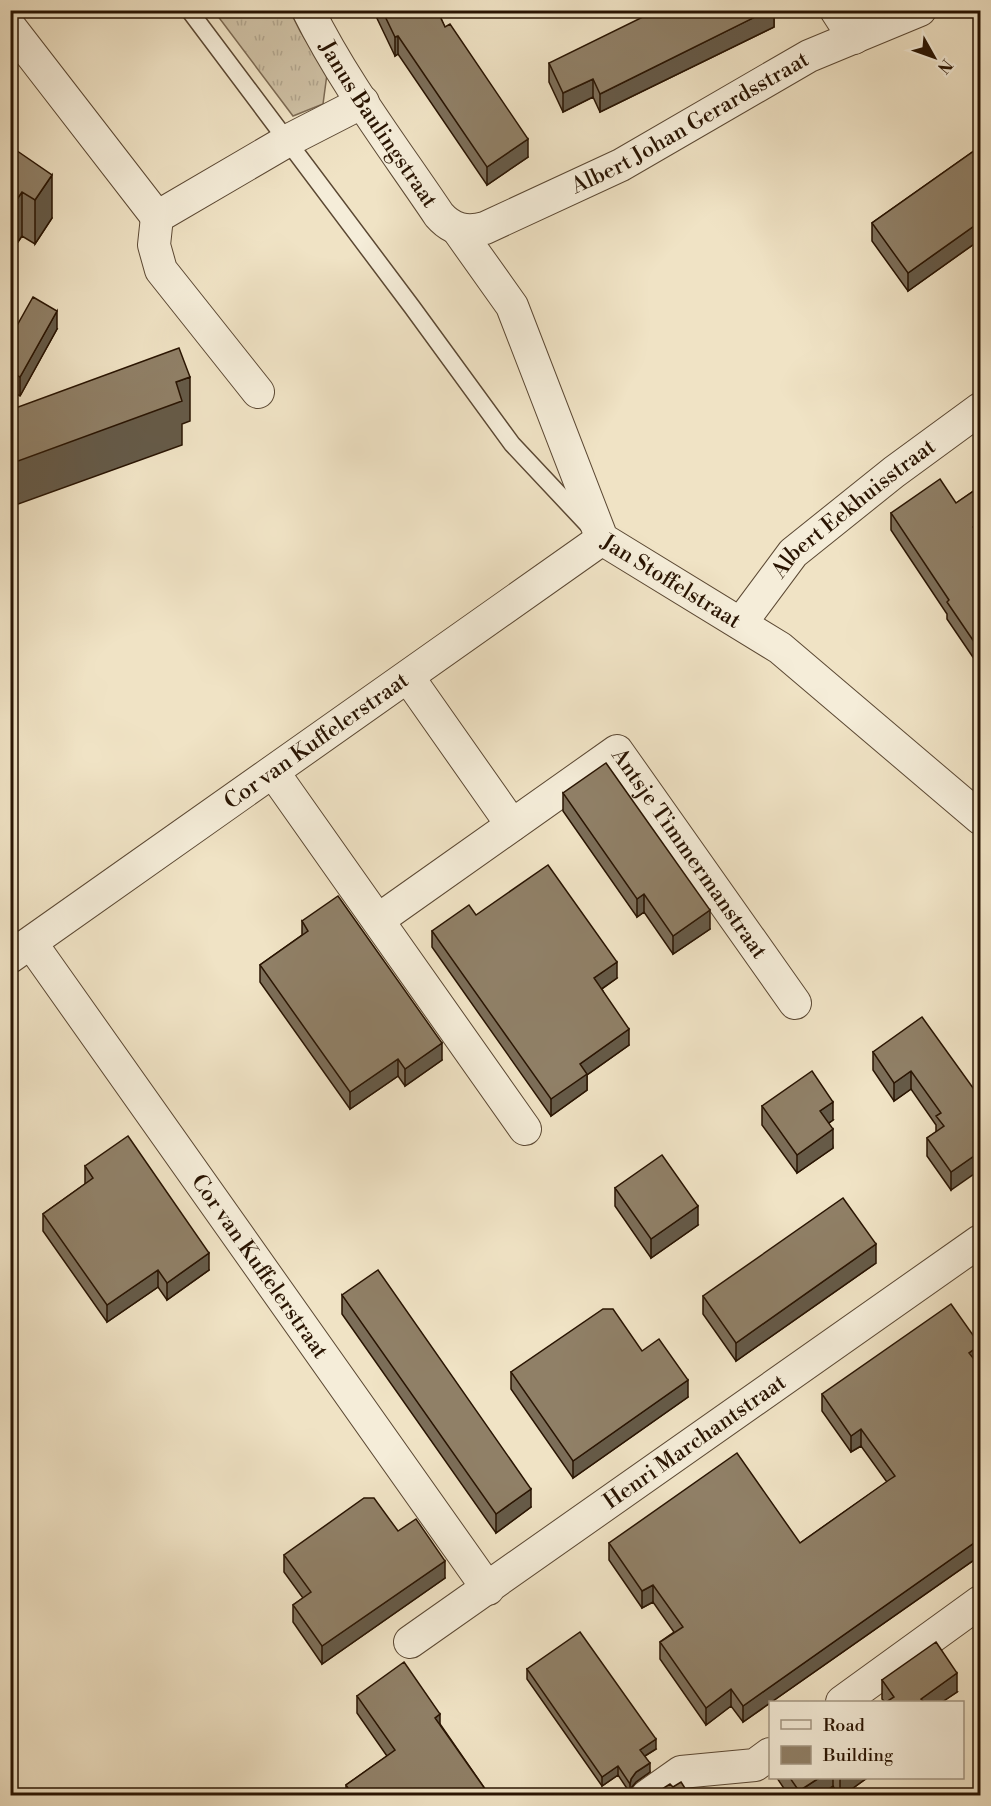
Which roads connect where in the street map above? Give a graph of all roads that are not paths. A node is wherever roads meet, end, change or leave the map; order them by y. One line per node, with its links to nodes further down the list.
1 (189, 10): 8 (lane)
2 (308, 10): 7 (street, Janus Baulingstraat)
3 (836, 10): 6 (street)
4 (920, 10): 6 (street, Albert Johan Gerardsstraat)
5 (10, 27): 9 (street)
6 (854, 38): 10 (street, Albert Johan Gerardsstraat)
7 (363, 102): 8 (street); 10 (street, Janus Baulingstraat)
8 (287, 141): 9 (street); 13 (lane)
9 (156, 217): 11 (street)
10 (458, 230): 13 (street, Jan Stoffelstraat)
11 (258, 392)
12 (981, 409): 14 (street, Albert Eekhuisstraat)
13 (602, 539): 14 (street, Jan Stoffelstraat); 15 (street, Cor van Kuffelerstraat)
14 (741, 623): 17 (street, Jan Stoffelstraat)
15 (408, 677): 16 (street, Cor van Kuffelerstraat); 18 (street)
16 (273, 772): 19 (street); 20 (street, Cor van Kuffelerstraat)
17 (981, 818)
18 (512, 825): 19 (street, Antsje Timmermanstraat); 21 (street, Antsje Timmermanstraat)
19 (378, 920): 22 (street)
20 (21, 950): 24 (street, Cor van Kuffelerstraat)
21 (795, 1003)
22 (525, 1129)
23 (976, 1254): 24 (street, Henri Marchantstraat)
24 (488, 1589): 26 (street, Henri Marchantstraat)
25 (981, 1602): 27 (street)
26 (410, 1642)
27 (843, 1701)
28 (769, 1755): 29 (street)
29 (647, 1796)

